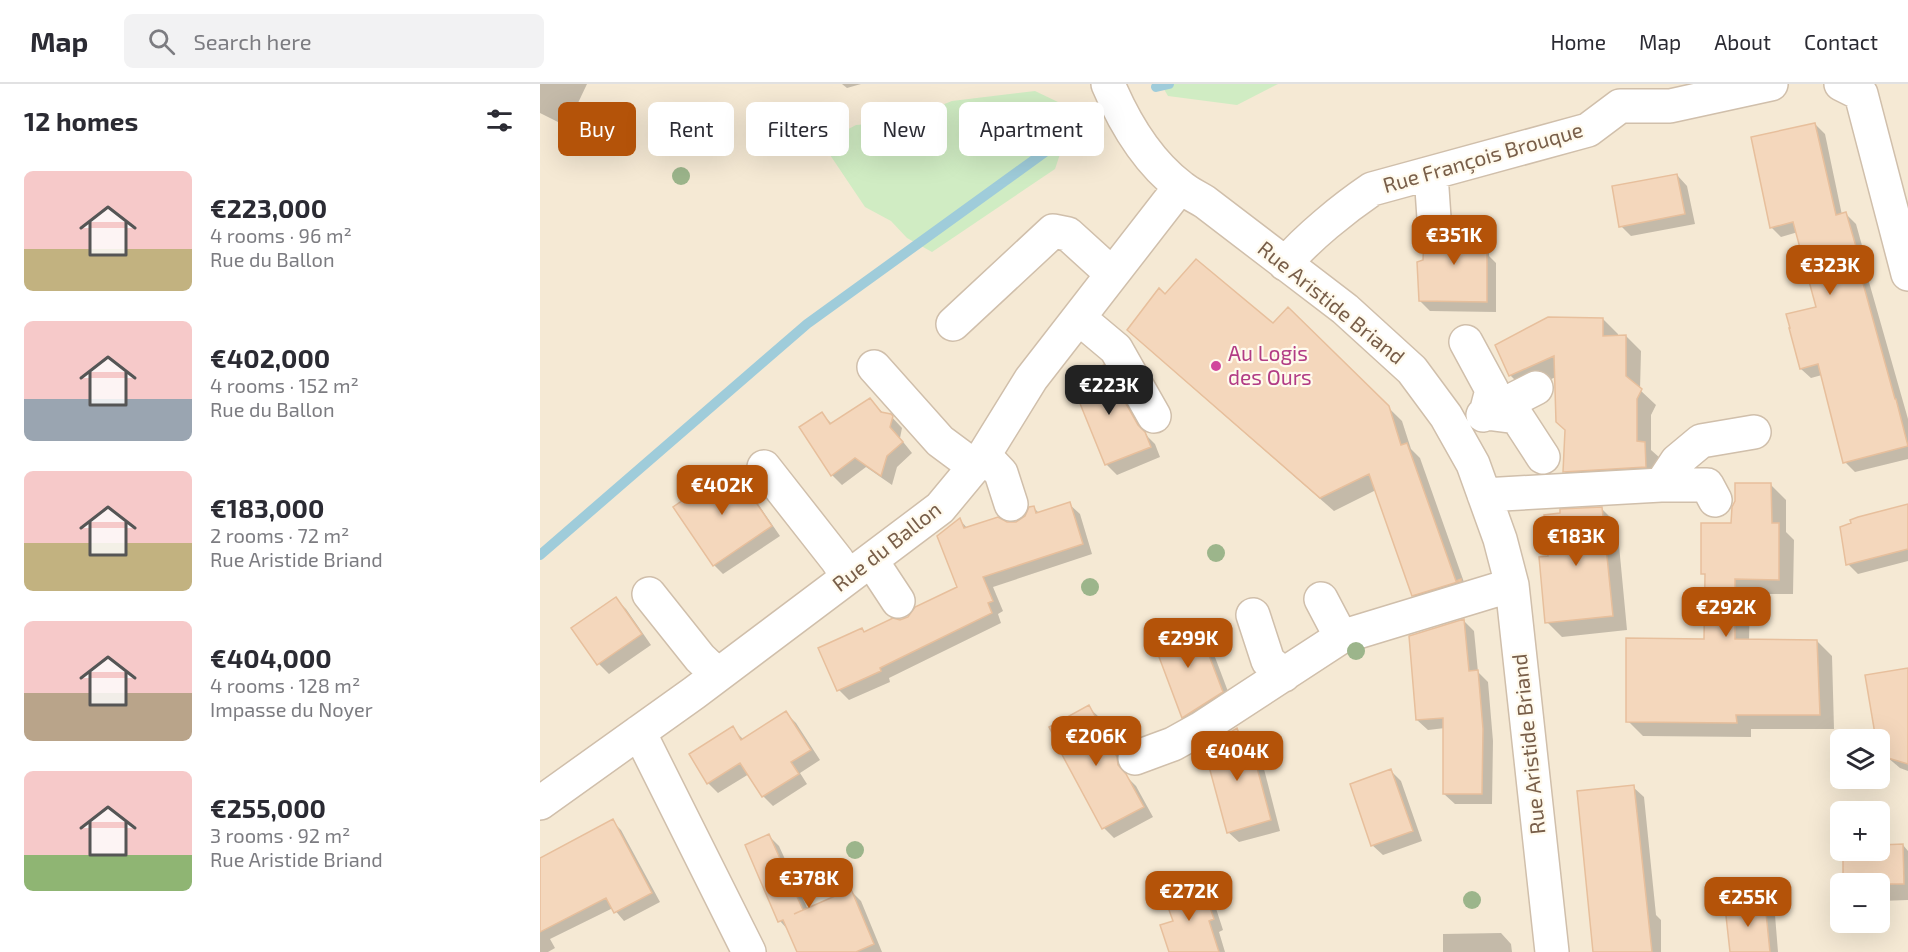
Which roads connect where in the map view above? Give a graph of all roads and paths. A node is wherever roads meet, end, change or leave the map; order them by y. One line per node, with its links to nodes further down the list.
1 (1108, 84): 6 (street, Rue Aristide Briand)
2 (1771, 84): 4 (street, Rue François Brouque)
3 (1840, 84): 10 (street)
4 (1624, 95): 5 (street, Rue François Brouque)
5 (1431, 174): 7 (street); 8 (street, Rue François Brouque)
6 (1180, 187): 8 (street, Rue Aristide Briand); 9 (street, Rue du Ballon)
7 (1434, 218)
8 (1285, 264): 18 (street, Rue Aristide Briand)
9 (1112, 274): 11 (street, Rue du Ballon); 12 (street)
10 (1908, 274)
11 (1079, 318): 17 (street); 21 (street, Rue du Ballon)
12 (953, 324)
13 (1466, 342): 16 (street)
14 (874, 367): 21 (street)
15 (1536, 388): 16 (street)
16 (1486, 413): 18 (street); 20 (street)
17 (1154, 416)
18 (1454, 430): 24 (street, Rue Aristide Briand)
19 (1754, 432): 23 (street)
20 (1543, 457)
21 (980, 461): 26 (street); 27 (street, Rue du Ballon)
22 (764, 466): 27 (street)
23 (1661, 485): 24 (street); 25 (street)
24 (1484, 495): 28 (street, Rue Aristide Briand)
25 (1715, 500)
26 (1011, 504)
27 (859, 568): 31 (street); 34 (street, Rue du Ballon)
28 (1512, 585): 33 (street); 40 (street, Rue Aristide Briand)
29 (649, 594): 34 (street)
30 (1321, 598): 33 (street)
31 (897, 601)
32 (1253, 615): 35 (street)
33 (1341, 638): 35 (street)
34 (718, 675): 36 (street, Rue du Ballon)
35 (1284, 675): 37 (street)
36 (639, 732): 38 (street, Rue du Ballon); 39 (street)
37 (1135, 758)
38 (540, 803)
39 (749, 952)
40 (1552, 952)

